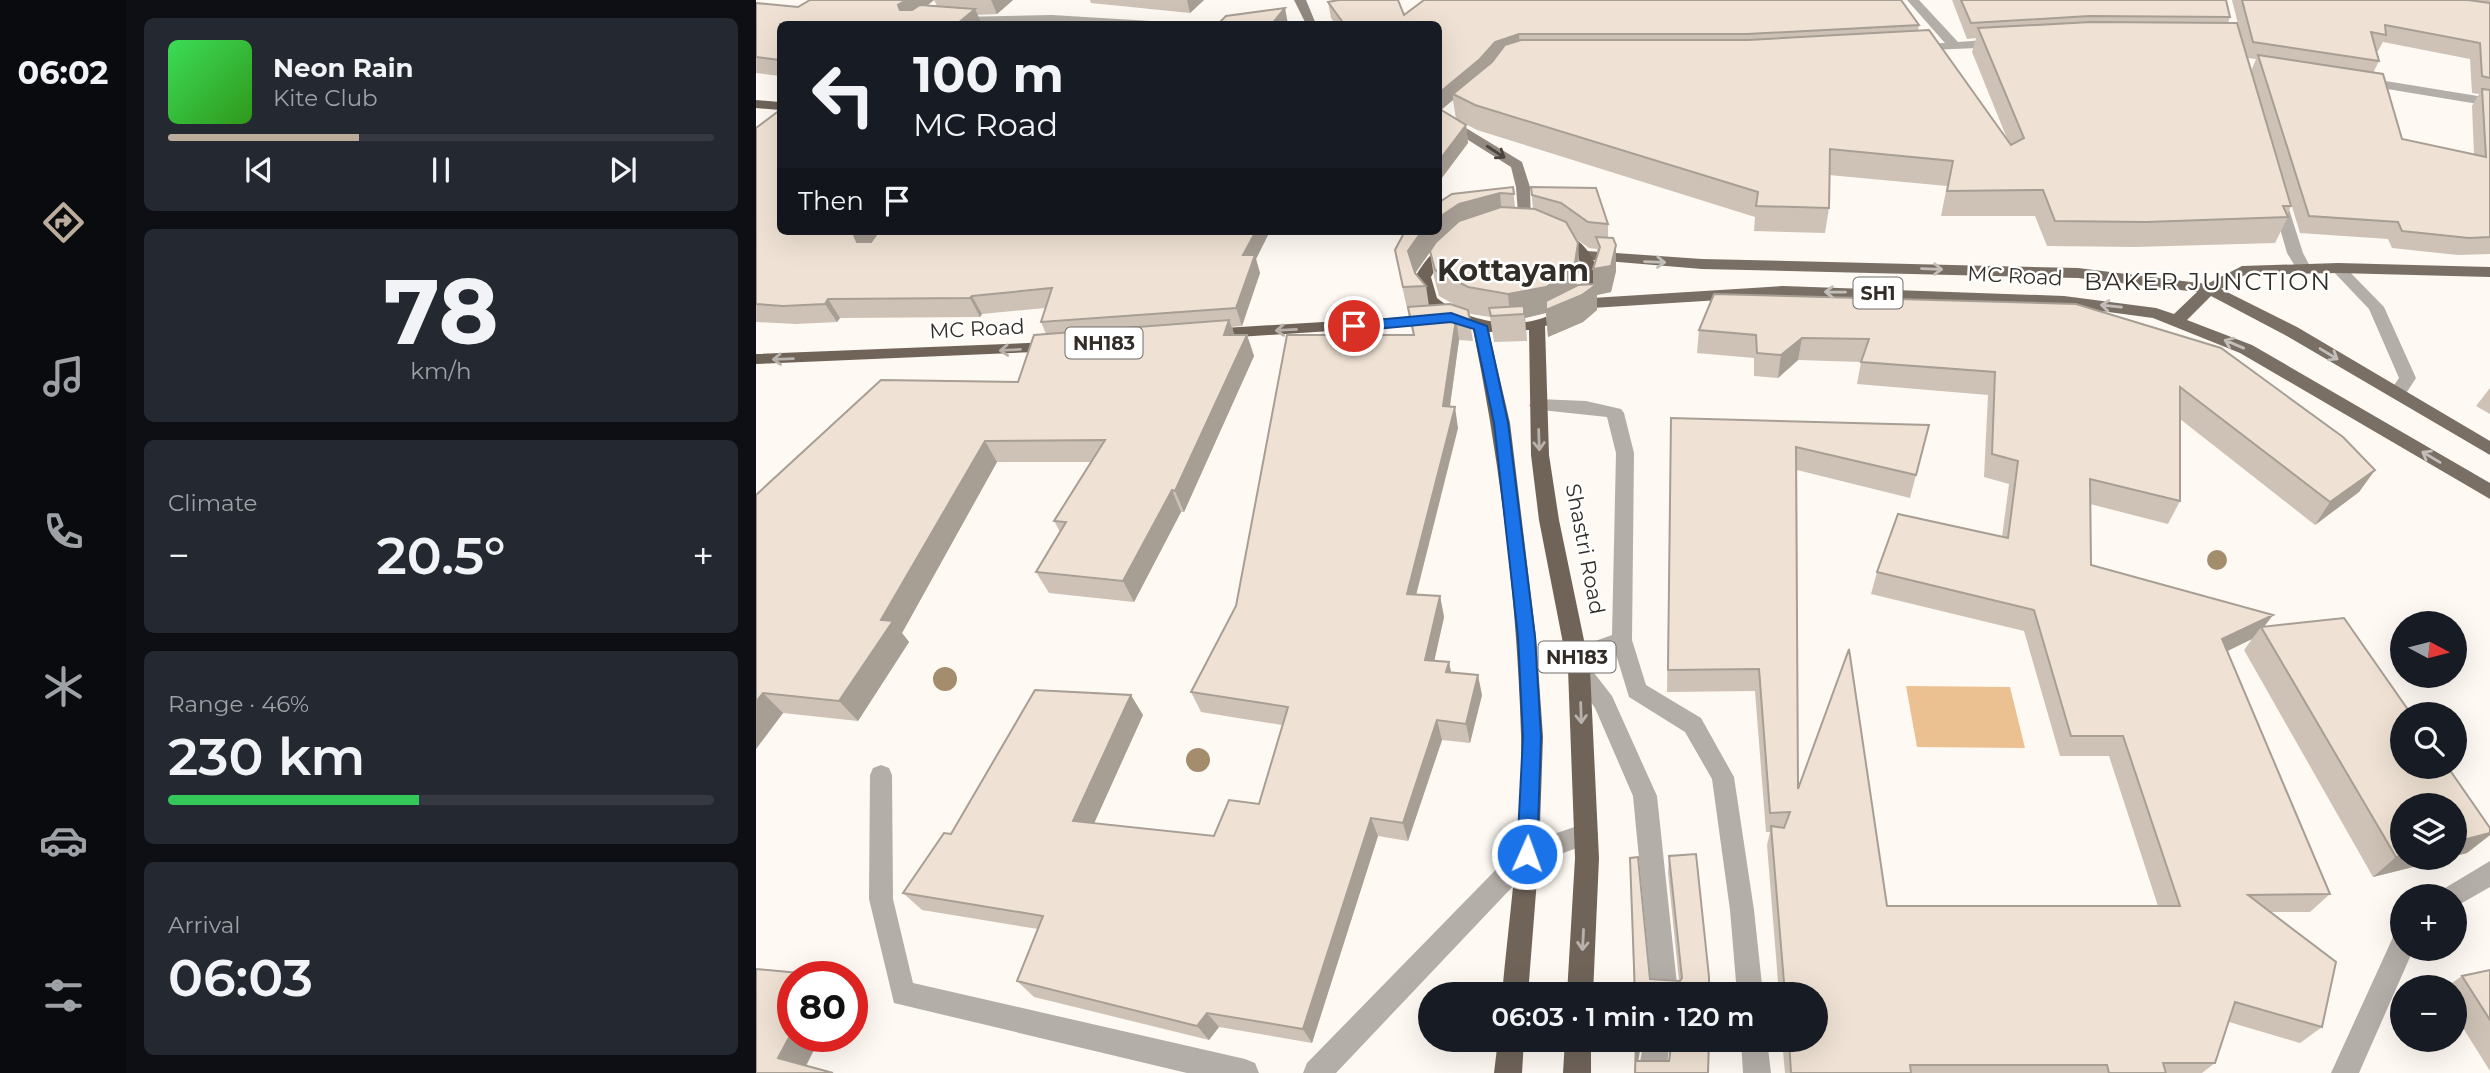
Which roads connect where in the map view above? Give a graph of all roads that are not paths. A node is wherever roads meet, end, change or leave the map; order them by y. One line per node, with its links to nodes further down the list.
1 (1300, 0): 7 (main road)
2 (1913, 0): 9 (street)
3 (948, 19): 4 (street)
4 (994, 20): 5 (street); 6 (street)
5 (1000, 21)
6 (1102, 21)
7 (1310, 21)
8 (2019, 42): 9 (street)
9 (1954, 45): 10 (street)
10 (1899, 48)
11 (2348, 79): 12 (street)
12 (2490, 102)
13 (756, 104): 14 (highway)
14 (777, 106)
15 (1445, 114): 17 (main road, one-way to 17)
16 (2276, 188): 21 (street)
17 (1526, 226): 19 (highway); 20 (highway)
18 (1442, 231): 19 (highway)
19 (1459, 237): 29 (highway)
20 (1587, 256): 25 (main road, MC Road / SH1, one-way to 25); 28 (highway)
21 (2303, 268): 22 (main road); 23 (main road)
22 (2338, 268): 24 (main road); 36 (street)
23 (2242, 271): 25 (main road); 26 (main road); 27 (main road)
24 (2490, 272)
25 (2152, 280): 26 (main road, MC Road / SH1)
26 (2209, 289): 27 (main road, MC Road / SH1); 30 (main road)
27 (2226, 298): 36 (main road, MC Road / SH1, one-way to 36)
28 (1576, 304): 30 (main road, MC Road / SH1, one-way to 28); 31 (highway)
29 (1451, 318): 32 (highway); 33 (highway, one-way to 33)
30 (2178, 320): 39 (main road, MC Road / SH1, one-way to 30)
31 (1537, 323): 32 (highway); 37 (highway, Shastri Road / NH183)
32 (1480, 326): 44 (highway, NH183)
33 (1189, 335)
34 (1065, 346): 35 (highway, MC Road / NH183, one-way to 35)
35 (756, 359)
36 (2397, 394): 38 (main road, MC Road / SH1)
37 (1538, 405): 40 (street); 41 (highway, Shastri Road / NH183, one-way to 41)
38 (2490, 449)
39 (2490, 492)
40 (1622, 640): 41 (street); 51 (street)
41 (1579, 669): 43 (highway, Shastri Road / NH183, one-way to 43); 50 (street)
42 (881, 775): 56 (street)
43 (1586, 834): 44 (street); 49 (highway, Shastri Road / NH183, one-way to 49)
44 (1527, 854): 48 (highway, NH183); 57 (street)
45 (2490, 873): 46 (street)
46 (2467, 888)
47 (2395, 961): 62 (street)
48 (1516, 982)
49 (1580, 982)
50 (1664, 982)
51 (1749, 982)
52 (1510, 1052): 58 (highway)
53 (1578, 1052): 59 (highway)
54 (1655, 1052): 60 (street)
55 (1755, 1052): 61 (street)
56 (1245, 1073)
57 (1317, 1073)
58 (1508, 1073)
59 (1577, 1073)
60 (1652, 1073)
61 (1757, 1073)
62 (2345, 1073)

